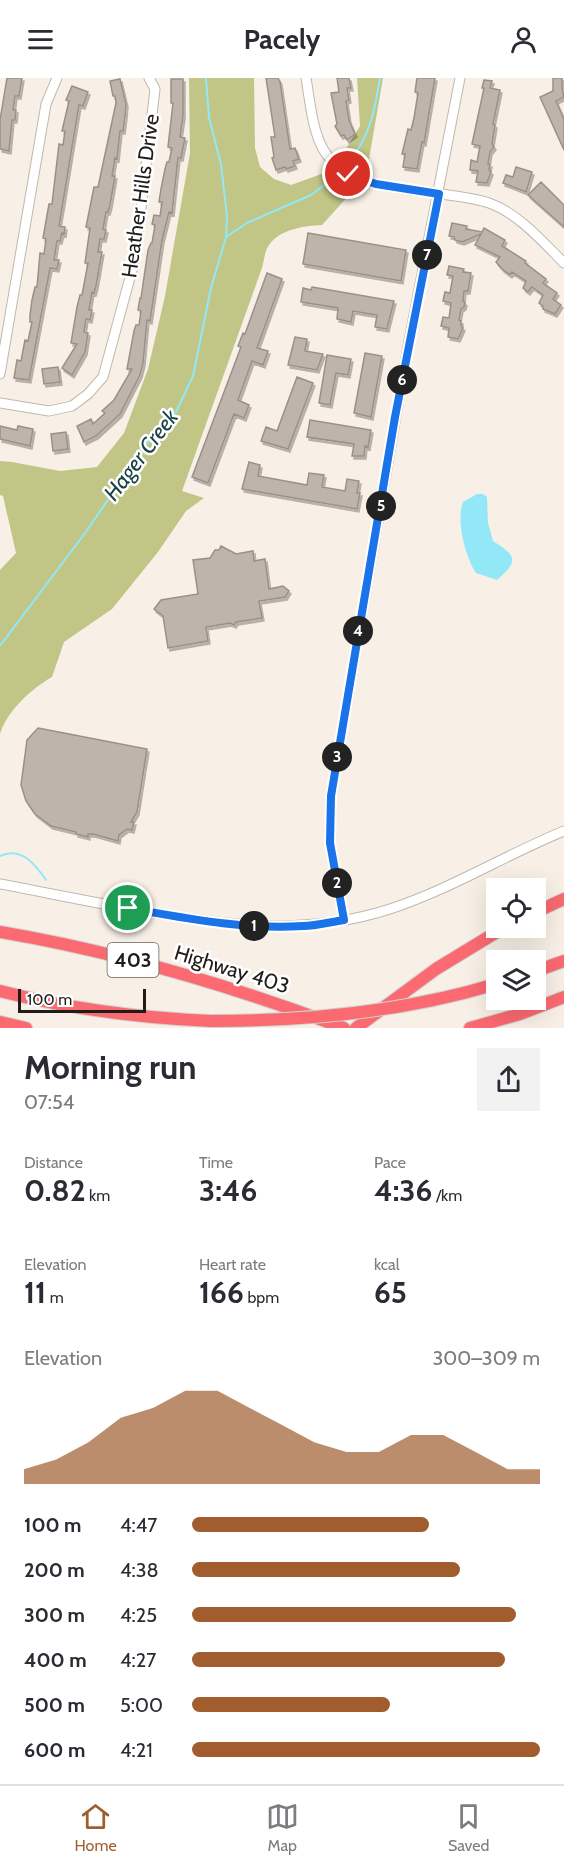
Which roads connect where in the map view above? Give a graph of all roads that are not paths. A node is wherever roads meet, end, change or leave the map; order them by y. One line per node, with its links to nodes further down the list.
1 (57, 78): 7 (street)
2 (149, 78): 8 (street, Heather Hills Drive)
3 (306, 78): 5 (street)
4 (460, 78): 5 (street)
5 (439, 194): 6 (street); 13 (street)
6 (564, 263)
7 (0, 374)
8 (0, 403)
9 (564, 831): 13 (street)
10 (0, 884): 13 (street)
11 (564, 899): 12 (highway)
12 (546, 907)
13 (344, 920)
14 (0, 932): 23 (highway, Highway 403 / 403, bridge)
15 (487, 938): 24 (highway)
16 (564, 961): 17 (highway)
17 (546, 967)
18 (486, 987): 19 (highway, bridge)
19 (0, 991)
20 (564, 997): 25 (highway)
21 (0, 1022): 22 (highway)
22 (26, 1028)
23 (344, 1028)
24 (356, 1028)
25 (470, 1028)

